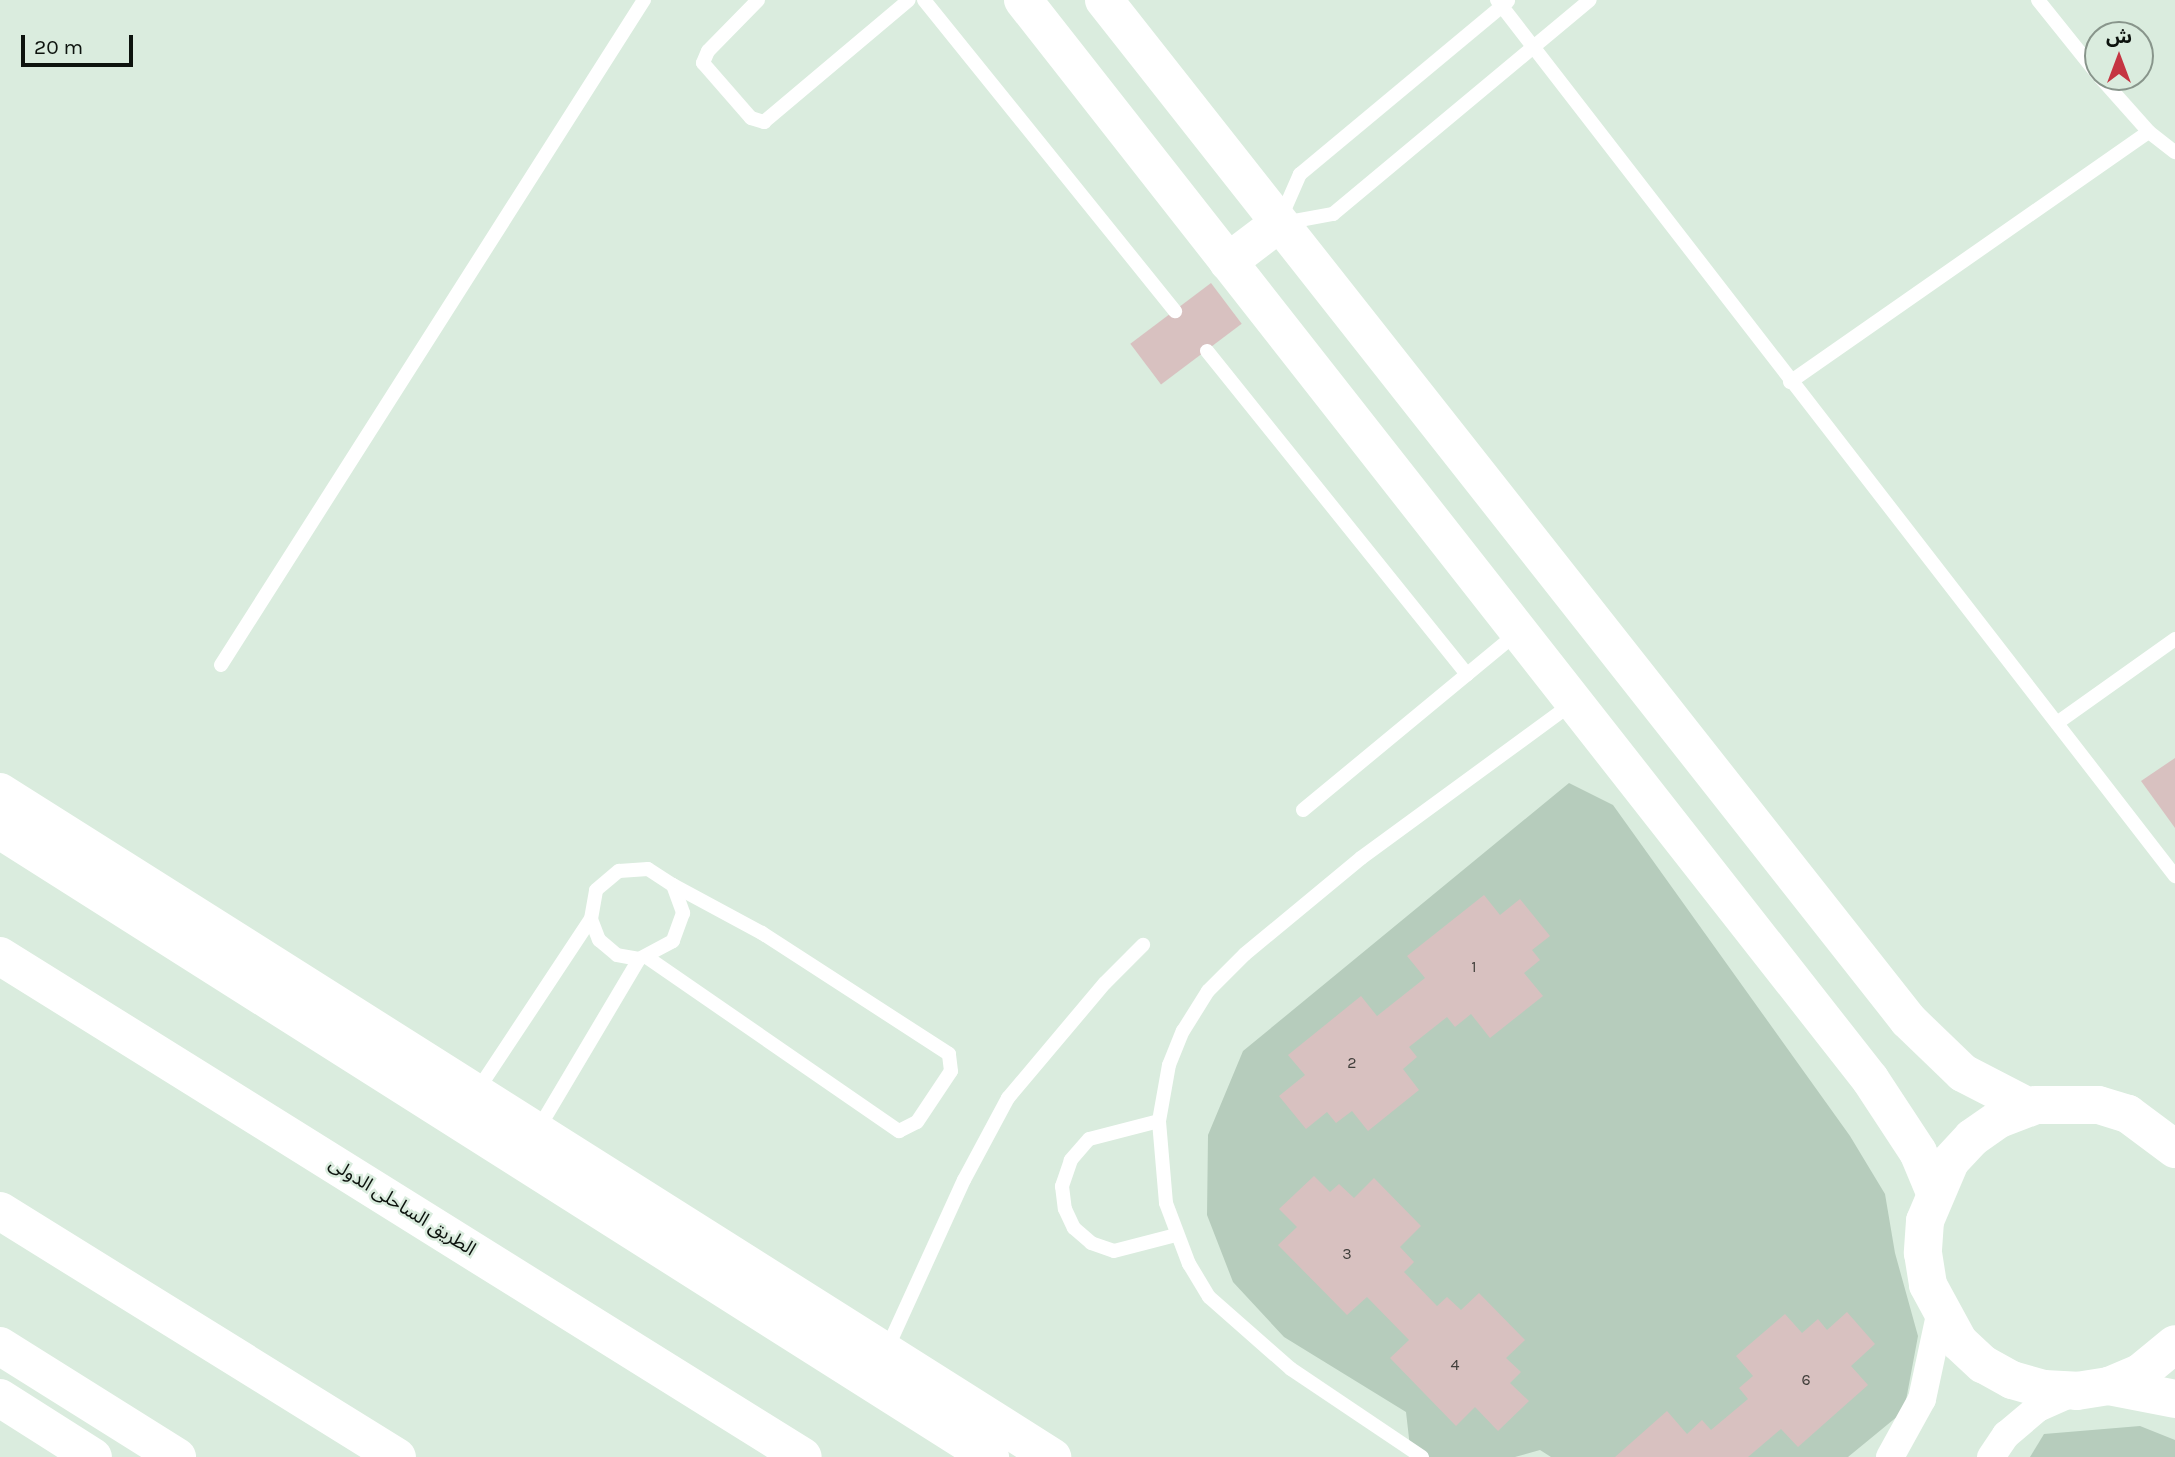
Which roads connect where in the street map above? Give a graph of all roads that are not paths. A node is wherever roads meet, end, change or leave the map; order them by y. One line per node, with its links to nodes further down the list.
1 (644, 0): 22 (lane)
2 (758, 0): 3 (lane)
3 (909, 0)
4 (924, 0): 17 (lane)
5 (1023, 0): 16 (main road)
6 (1104, 0): 15 (main road)
7 (1590, 0): 10 (lane)
8 (2038, 0): 11 (lane)
9 (1502, 2): 10 (lane); 15 (lane)
10 (1533, 46): 15 (lane); 19 (lane)
11 (2084, 57)
12 (2112, 91): 13 (lane)
13 (2149, 132): 14 (lane); 19 (lane)
14 (2175, 152)
15 (1278, 224): 16 (main road); 37 (main road)
16 (1228, 262): 20 (main road)
17 (1175, 311)
18 (1207, 351): 23 (lane)
19 (1790, 382): 25 (lane)
20 (1517, 633): 23 (lane); 24 (main road)
21 (2175, 639): 25 (lane)
22 (221, 665)
23 (1467, 674): 27 (lane)
24 (1574, 703): 38 (lane); 41 (main road)
25 (2057, 723): 29 (lane)
26 (0, 792): 35 (main road)
27 (1303, 810)
28 (0, 831): 35 (main road)
29 (2175, 876)
30 (673, 885): 31 (lane); 34 (lane); 34 (lane)
31 (591, 919): 34 (lane); 36 (lane)
32 (1143, 945): 47 (lane)
33 (0, 956): 54 (main road, الطريق الساحلى الدولى)
34 (644, 958): 39 (lane)
35 (413, 1070): 36 (main road); 55 (main road)
36 (477, 1091): 39 (main road)
37 (2029, 1107): 40 (main road); 41 (main road)
38 (1159, 1121): 43 (lane); 43 (lane)
39 (536, 1132): 47 (main road)
40 (2175, 1149)
41 (1934, 1190): 44 (main road)
42 (0, 1211): 53 (main road)
43 (1176, 1235): 57 (lane)
44 (1940, 1315): 48 (main road); 58 (street)
45 (2175, 1344): 48 (main road)
46 (0, 1346): 52 (main road)
47 (885, 1353): 56 (main road)
48 (2093, 1388): 50 (main road); 59 (street)
49 (0, 1398): 51 (main road)
50 (2175, 1399)
51 (93, 1457)
52 (177, 1457)
53 (397, 1457)
54 (803, 1457)
55 (990, 1457)
56 (1052, 1457)
57 (1422, 1457)
58 (1890, 1457)
59 (1991, 1457)

